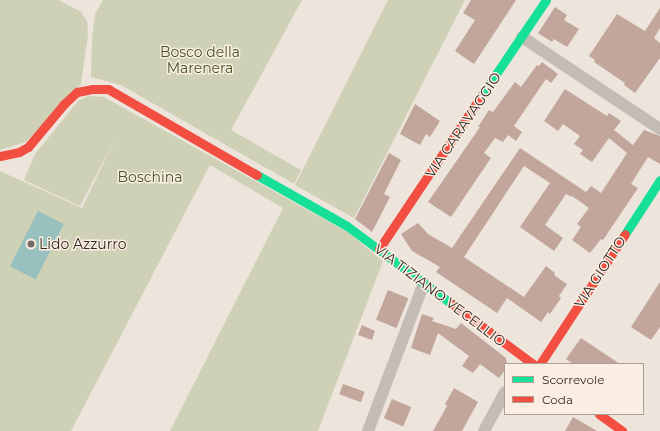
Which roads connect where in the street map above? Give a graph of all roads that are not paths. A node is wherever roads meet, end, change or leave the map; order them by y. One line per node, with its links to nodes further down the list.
1 (546, 0): 2 (street, VIA CARAVAGGIO)
2 (522, 37): 3 (street); 6 (street, VIA CARAVAGGIO)
3 (660, 129)
4 (0, 156): 6 (street, VIA TIZIANO VECELLIO)
5 (660, 180): 9 (street, VIA GIOTTO)
6 (379, 249): 7 (street, VIA TIZIANO VECELLIO)
7 (424, 283): 8 (street, VIA TIZIANO VECELLIO); 12 (street)
8 (526, 362)
9 (541, 363)
10 (504, 394): 13 (street)
11 (601, 415): 14 (street)
12 (368, 431)
13 (484, 431)
14 (622, 431)

